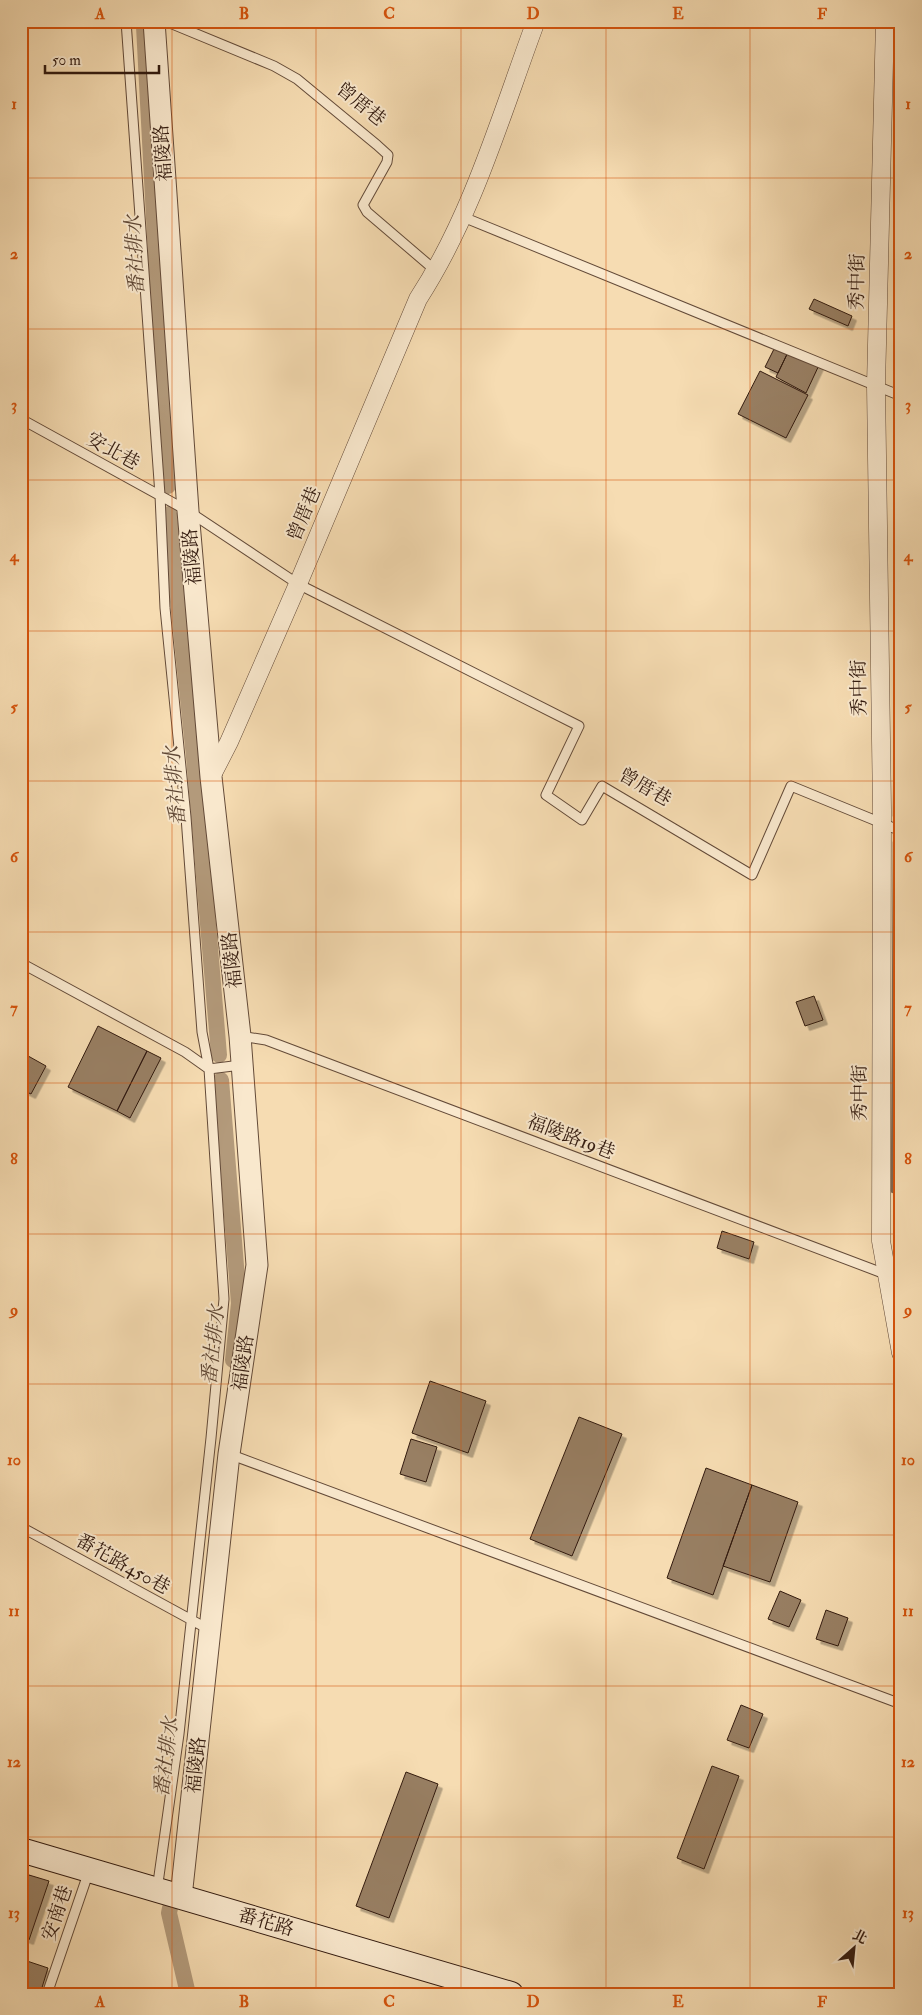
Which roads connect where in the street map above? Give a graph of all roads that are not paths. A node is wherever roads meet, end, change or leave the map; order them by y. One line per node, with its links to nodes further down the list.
1 (126, 21): 11 (lane)
2 (154, 21): 12 (street, 福陵路)
3 (165, 21): 7 (lane, 曾厝巷)
4 (536, 21): 6 (street, 曾厝巷)
5 (885, 21): 8 (street, 秀中街)
6 (463, 217): 7 (street, 曾厝巷); 8 (lane)
7 (436, 271): 13 (street, 曾厝巷)
8 (876, 384): 9 (lane); 15 (street, 秀中街)
9 (901, 396)
10 (21, 419): 11 (lane, 安北巷)
11 (160, 495): 12 (lane, 安北巷); 20 (lane)
12 (188, 511): 13 (lane, 曾厝巷); 14 (street, 福陵路)
13 (298, 584): 14 (street, 曾厝巷); 15 (lane, 曾厝巷)
14 (212, 776): 18 (street, 福陵路)
15 (882, 824): 16 (lane); 21 (street, 秀中街)
16 (901, 831)
17 (21, 963): 20 (lane)
18 (240, 1036): 19 (street, 福陵路); 21 (lane, 福陵路19巷)
19 (241, 1065): 20 (lane); 23 (street, 福陵路)
20 (209, 1069): 25 (lane)
21 (894, 1277): 22 (street, 秀中街)
22 (901, 1353)
23 (229, 1454): 26 (street, 福陵路); 27 (lane)
24 (21, 1527): 25 (lane, 番花路450巷)
25 (190, 1620): 26 (lane, 番花路450巷); 30 (lane)
26 (210, 1630): 31 (street, 福陵路)
27 (901, 1704)
28 (21, 1850): 29 (main road, 番花路)
29 (89, 1870): 30 (main road, 番花路); 32 (lane, 安南巷)
30 (157, 1890): 31 (main road, 番花路)
31 (182, 1897): 33 (main road, 番花路)
32 (47, 1994)
33 (511, 1994)

